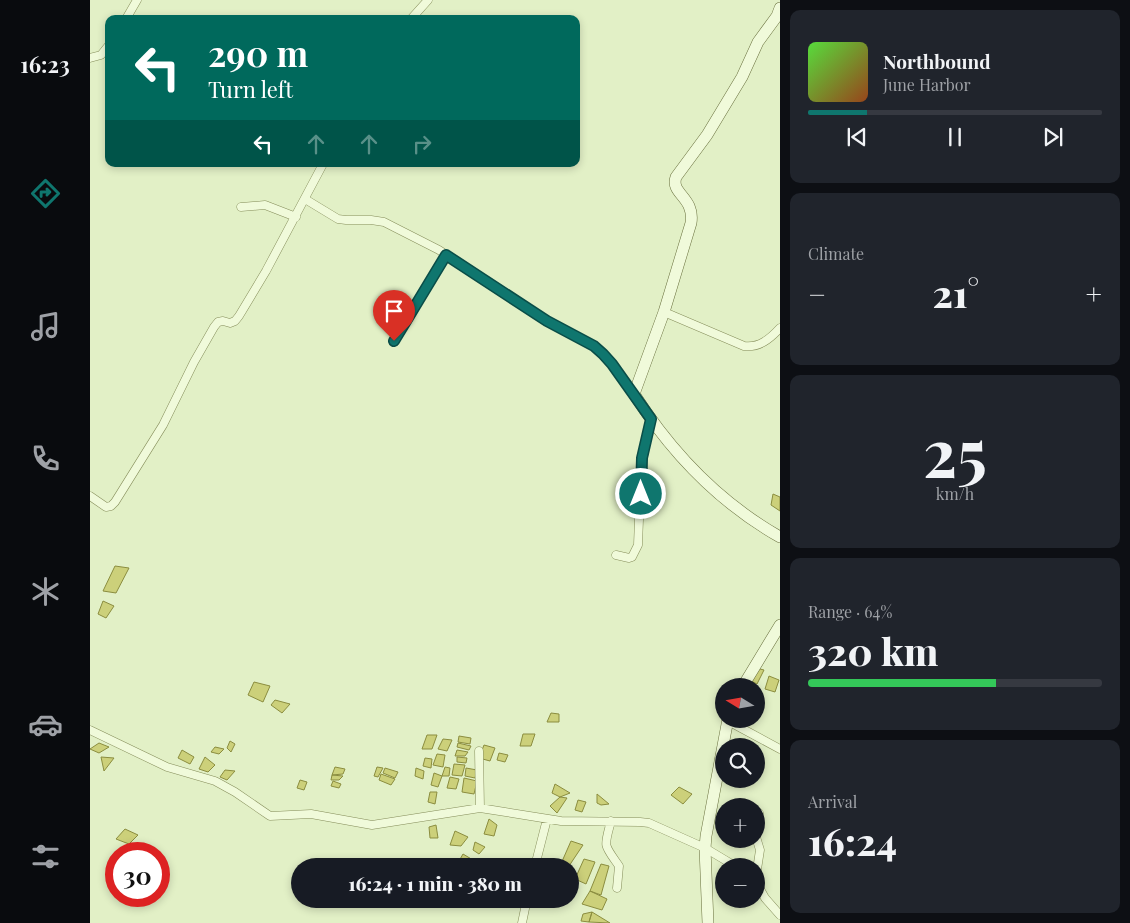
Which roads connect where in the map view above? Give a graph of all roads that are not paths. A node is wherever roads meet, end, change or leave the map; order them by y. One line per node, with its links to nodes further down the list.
1 (137, 0): 4 (street)
2 (428, 0): 5 (street)
3 (780, 8): 13 (street)
4 (128, 15)
5 (415, 15)
6 (105, 50): 7 (street)
7 (90, 58)
8 (321, 167): 9 (street)
9 (305, 199): 11 (street); 12 (street)
10 (241, 207): 11 (street)
11 (296, 216): 18 (street)
12 (446, 255): 15 (street); 16 (street)
13 (664, 312): 14 (street); 16 (street)
14 (780, 328)
15 (394, 341)
16 (634, 394): 17 (street)
17 (651, 419): 19 (street); 20 (street)
18 (90, 496)
19 (780, 537)
20 (616, 555)
21 (780, 625): 22 (street)
22 (748, 678)
23 (726, 728): 31 (street)
24 (742, 728): 26 (street)
25 (90, 730): 28 (street)
26 (780, 749)
27 (479, 751): 28 (street)
28 (480, 808): 29 (street)
29 (547, 819): 30 (street); 32 (street)
30 (611, 821): 31 (street); 34 (street)
31 (704, 848): 33 (street); 39 (street)
32 (537, 858)
33 (721, 858)
34 (616, 888)
35 (765, 898): 37 (street)
36 (525, 908): 38 (street)
37 (780, 915)
38 (522, 923)
39 (708, 923)

